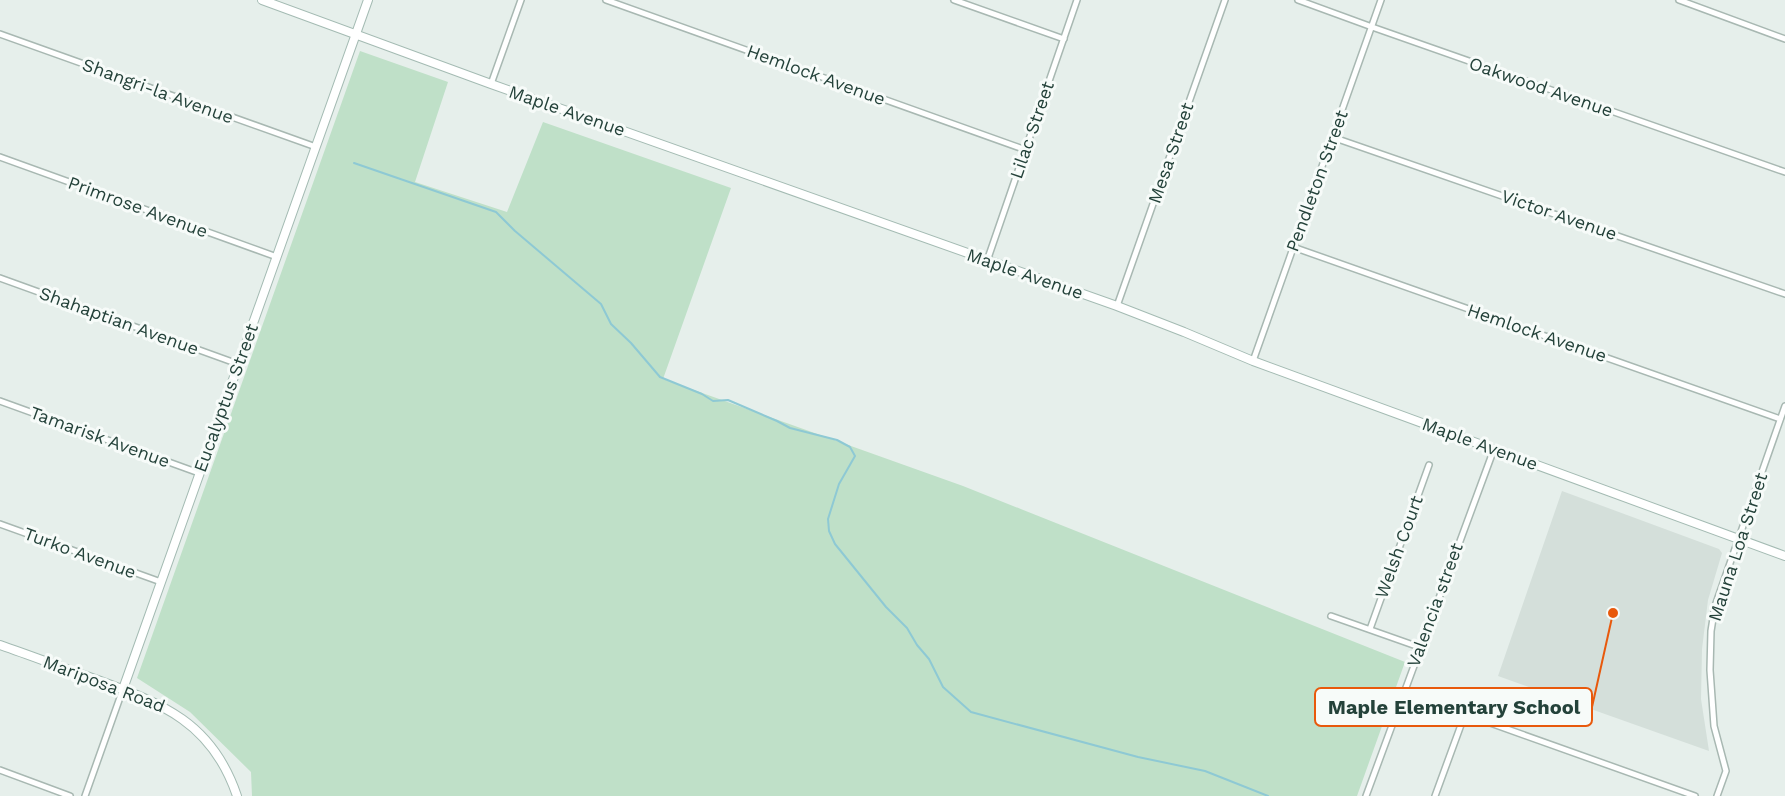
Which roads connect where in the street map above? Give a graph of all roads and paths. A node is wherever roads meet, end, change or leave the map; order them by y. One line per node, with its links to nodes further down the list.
1 (262, 0): 12 (street, Maple Avenue)
2 (368, 0): 12 (street, Eucalyptus Street)
3 (521, 0): 16 (street)
4 (606, 0): 19 (street, Hemlock Avenue)
5 (954, 0): 14 (street)
6 (1077, 0): 14 (street, Lilac Street)
7 (1225, 0): 27 (street, Mesa Street)
8 (1298, 0): 11 (street, Oakwood Avenue)
9 (1381, 0): 11 (street, Pendleton Street)
10 (1679, 0): 15 (street)
11 (1372, 27): 17 (street, Pendleton Street); 21 (street, Oakwood Avenue)
12 (356, 33): 16 (street, Maple Avenue); 18 (street, Eucalyptus Street)
13 (0, 34): 18 (street, Shangri-la Avenue)
14 (1064, 39): 19 (street, Lilac Street)
15 (1785, 39)
16 (491, 84): 24 (street, Maple Avenue)
17 (1332, 137): 22 (street, Pendleton Street); 26 (street, Victor Avenue)
18 (316, 147): 23 (street, Eucalyptus Street)
19 (1026, 150): 24 (street, Lilac Street)
20 (0, 157): 23 (street, Primrose Avenue)
21 (1785, 172)
22 (1293, 247): 28 (street, Pendleton Street); 32 (street, Hemlock Avenue)
23 (277, 256): 29 (street, Eucalyptus Street)
24 (987, 261): 27 (street, Maple Avenue)
25 (0, 278): 29 (street, Shahaptian Avenue)
26 (1785, 294)
27 (1117, 306): 28 (street, Maple Avenue)
28 (1253, 362): 33 (street, Maple Avenue)
29 (238, 364): 35 (street, Eucalyptus Street)
30 (0, 400): 35 (street, Tamarisk Avenue)
31 (1785, 406): 32 (street, Mauna Loa Street)
32 (1780, 419): 37 (street, Mauna Loa Street)
33 (1494, 449): 37 (street, Maple Avenue); 43 (street, Valencia street)
34 (1429, 465): 41 (street, Welsh Court)
35 (199, 473): 39 (street, Eucalyptus Street)
36 (0, 524): 39 (street, Turko Avenue)
37 (1738, 538): 38 (street, Maple Avenue); 52 (street, Mauna Loa Street)
38 (1785, 556)
39 (161, 582): 44 (street, Eucalyptus Street)
40 (1331, 616): 41 (street)
41 (1370, 629): 43 (street)
42 (0, 645): 44 (street, Mariposa Road)
43 (1419, 647): 49 (street, Valencia street)
44 (123, 689): 47 (street, Eucalyptus Street); 48 (street, Mariposa Road)
45 (0, 770): 46 (street)
46 (70, 796)
47 (86, 796)
48 (237, 796)
49 (1366, 796)
50 (1435, 796): 51 (street)
51 (1695, 796)
52 (1717, 796)

